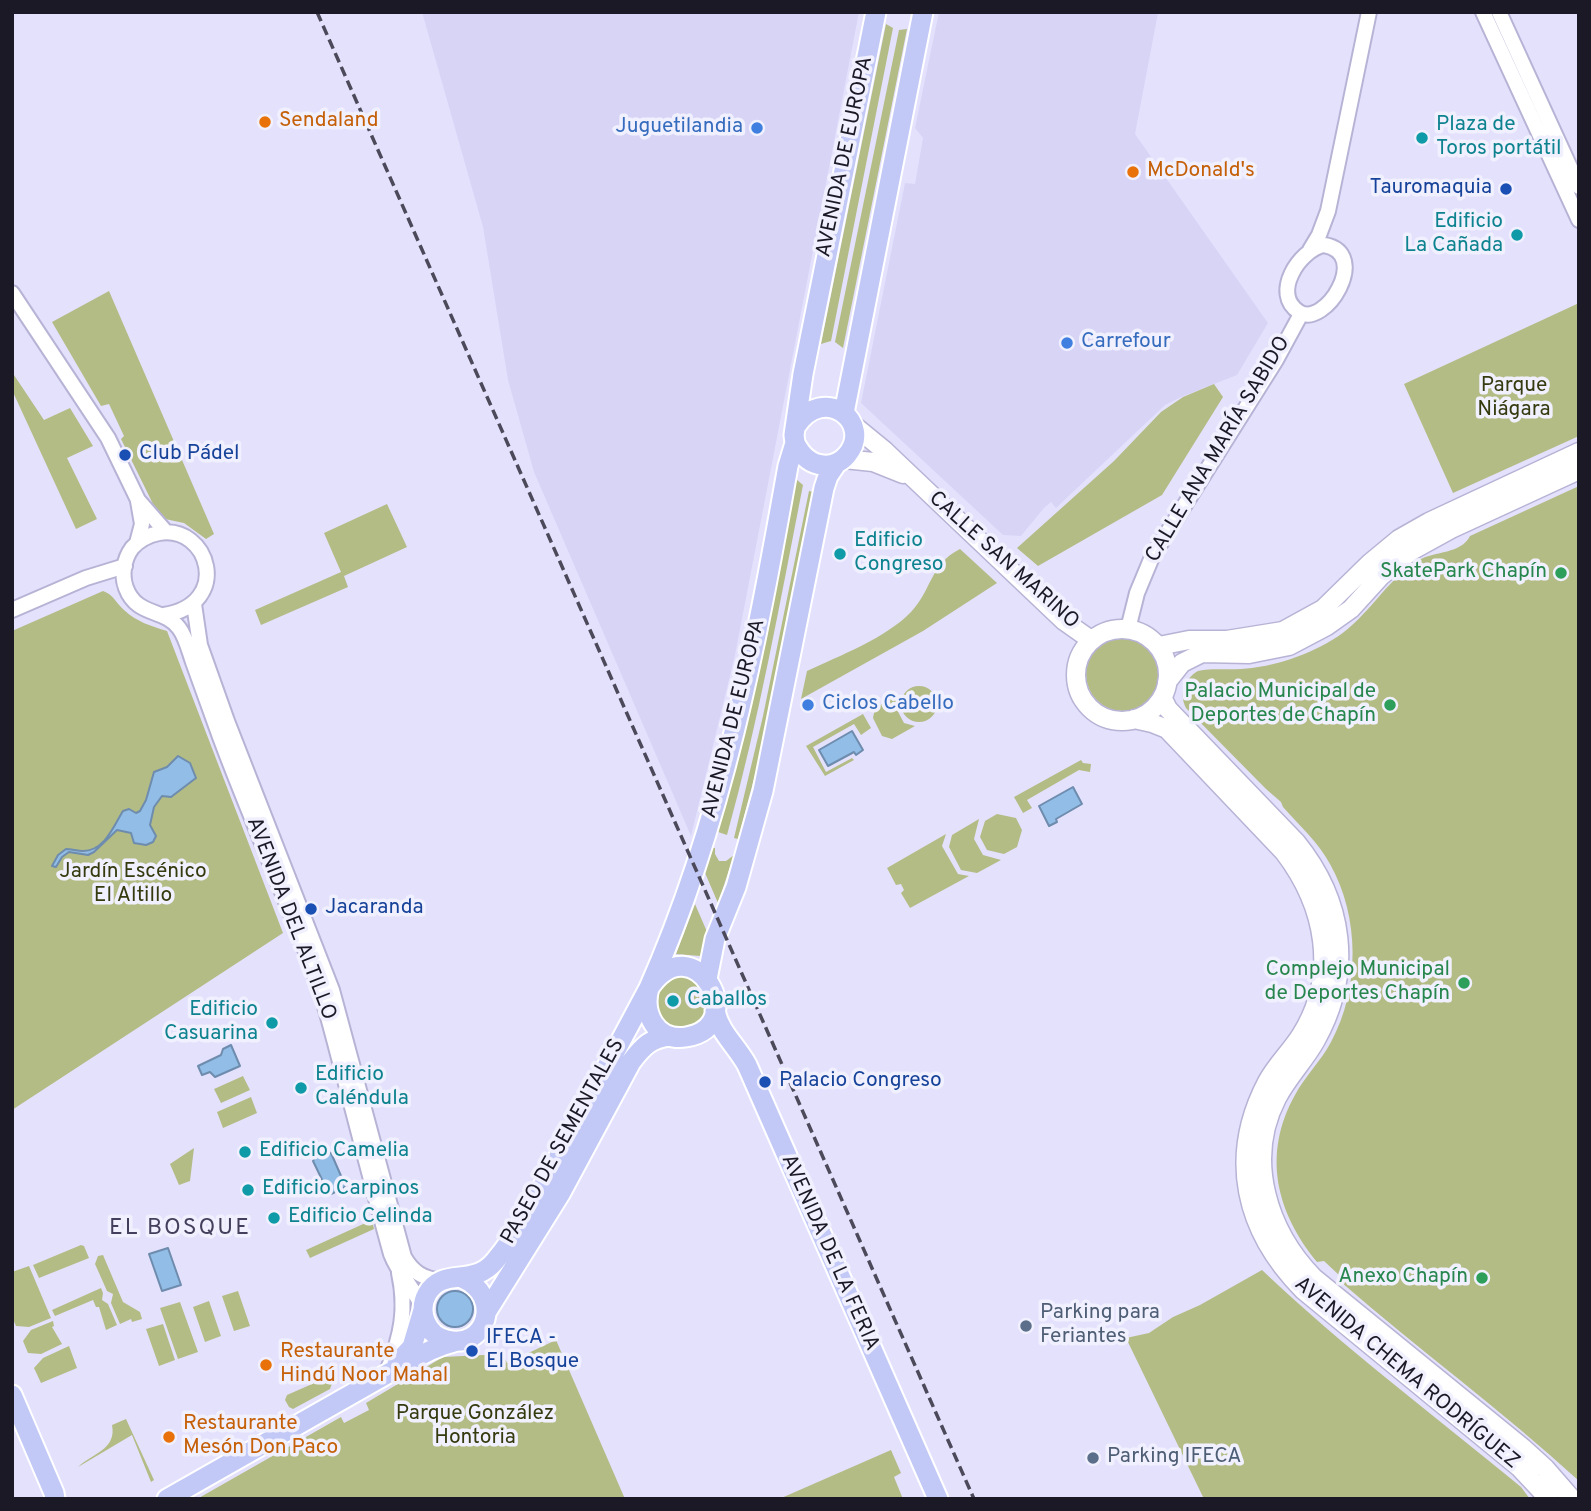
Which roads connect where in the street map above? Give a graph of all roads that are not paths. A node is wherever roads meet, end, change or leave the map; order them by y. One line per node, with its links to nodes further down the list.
1 (876, 12): 14 (main road, AVENIDA DE EUROPA)
2 (923, 12): 13 (main road, AVENIDA DE EUROPA)
3 (1369, 12): 7 (street)
4 (1483, 12): 8 (street)
5 (1499, 12): 6 (street)
6 (1579, 187)
7 (1328, 211): 9 (street); 10 (street)
8 (1579, 220)
9 (1310, 250): 10 (street); 12 (street)
10 (1339, 251): 12 (street)
11 (12, 293): 19 (street, AVENIDA DEL ALTILLO)
12 (1301, 314): 26 (street, CALLE ANA MARÍA SABIDO)
13 (848, 418): 14 (main road); 16 (main road, AVENIDA DE EUROPA); 18 (main road, CALLE SAN MARINO)
14 (796, 434): 16 (main road); 32 (main road, AVENIDA DE EUROPA)
15 (1579, 452): 28 (main road)
16 (840, 461): 18 (main road, CALLE SAN MARINO); 31 (main road, AVENIDA DE EUROPA)
17 (1579, 470): 29 (main road)
18 (915, 481): 27 (main road, CALLE SAN MARINO)
19 (138, 500): 20 (street, AVENIDA DEL ALTILLO); 21 (street, AVENIDA DEL ALTILLO)
20 (166, 532): 21 (street); 23 (street, AVENIDA DEL ALTILLO)
21 (136, 543): 22 (street, AVENIDA DEL ALTILLO)
22 (125, 566): 24 (street); 25 (street, AVENIDA DEL ALTILLO)
23 (194, 604): 25 (street); 38 (street, AVENIDA DEL ALTILLO)
24 (12, 610)
25 (164, 615): 36 (street, AVENIDA DEL ALTILLO)
26 (1128, 629): 27 (main road); 28 (main road)
27 (1091, 640): 30 (main road)
28 (1158, 646): 29 (main road)
29 (1165, 689): 30 (main road); 49 (main road, AVENIDA CHEMA RODRÍGUEZ)
30 (1134, 719): 48 (main road, AVENIDA CHEMA RODRÍGUEZ)
31 (707, 979): 32 (main road); 33 (main road, AVENIDA DE EUROPA)
32 (649, 988): 35 (main road, AVENIDA DE EUROPA); 37 (main road, PASEO DE SEMENTALES)
33 (715, 1011): 34 (main road); 47 (main road, AVENIDA DE LA FERIA)
34 (693, 1035): 35 (main road); 46 (main road, AVENIDA DE LA FERIA)
35 (670, 1036): 40 (main road, PASEO DE SEMENTALES)
36 (399, 1272): 39 (street, AVENIDA DEL ALTILLO); 42 (street)
37 (462, 1278): 38 (main road); 40 (main road)
38 (440, 1281): 39 (main road)
39 (423, 1309): 41 (main road); 42 (main road)
40 (487, 1311): 41 (main road)
41 (454, 1342): 42 (main road)
42 (387, 1374): 45 (main road)
43 (12, 1395): 44 (main road)
44 (57, 1497)
45 (167, 1499)
46 (924, 1499)
47 (938, 1499)
48 (1549, 1499)
49 (1572, 1499)

